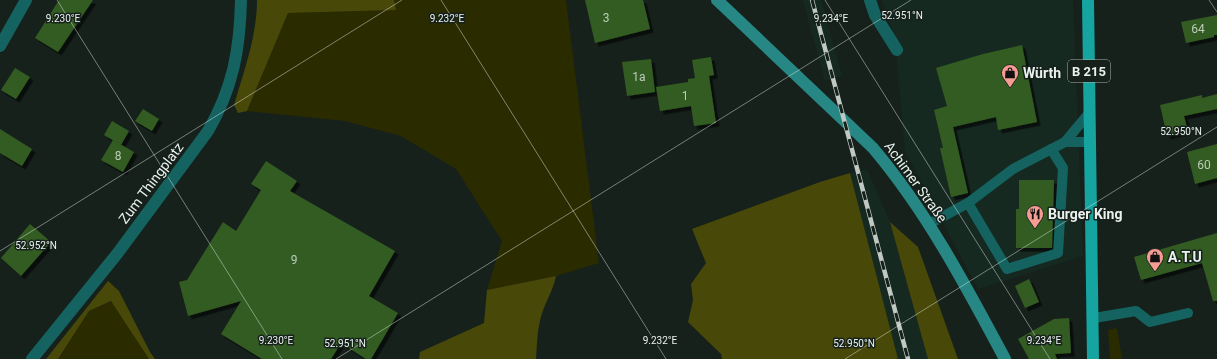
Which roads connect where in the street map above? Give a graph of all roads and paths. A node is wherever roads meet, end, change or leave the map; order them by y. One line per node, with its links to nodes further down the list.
1 (26, 0): 6 (street)
2 (241, 0): 17 (street, Zum Thingplatz)
3 (717, 0): 13 (main road, Achimer Straße)
4 (870, 0): 7 (street)
5 (1088, 0): 8 (main road, B 215)
6 (0, 46)
7 (898, 50)
8 (1090, 112): 9 (lane); 10 (main road, B 215)
9 (1065, 142): 10 (lane); 11 (lane)
10 (1090, 142): 15 (main road, B 215)
11 (1052, 149): 12 (lane); 12 (lane)
12 (968, 203): 13 (lane)
13 (929, 224): 18 (main road, Achimer Straße)
14 (1188, 314): 15 (lane)
15 (1094, 318): 16 (main road, B 215)
16 (1094, 358)
17 (32, 359)
18 (1005, 359)

